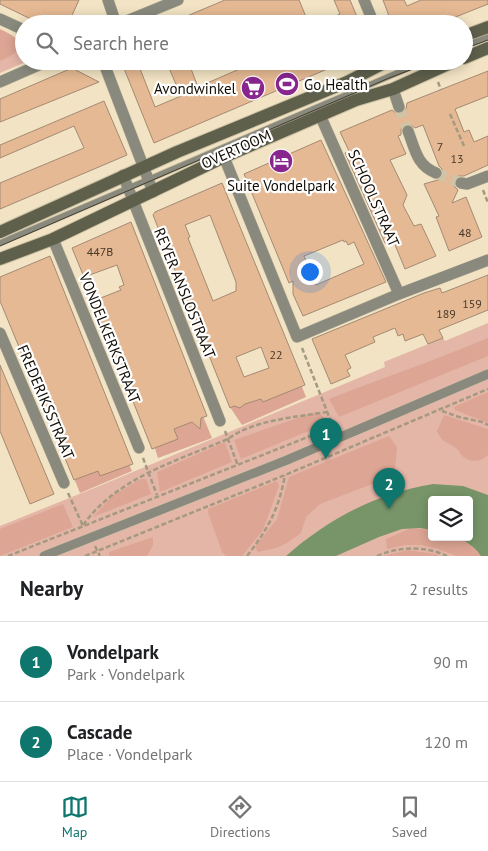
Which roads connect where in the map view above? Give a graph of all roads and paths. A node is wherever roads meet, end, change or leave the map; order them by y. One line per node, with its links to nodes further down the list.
1 (108, 0): 4 (street)
2 (178, 0): 5 (street)
3 (364, 0): 6 (street)
4 (114, 15)
5 (140, 15)
6 (370, 15)
7 (0, 19): 8 (street)
8 (15, 26)
9 (488, 27): 10 (main road)
10 (473, 33)
11 (488, 36): 12 (lane)
12 (473, 42)
13 (488, 48): 14 (main road)
14 (473, 54)
15 (27, 70): 22 (street)
16 (107, 70): 32 (street)
17 (370, 70): 32 (main road, OVERTOOM)
18 (404, 70): 35 (lane, OVERTOOM)
19 (434, 70): 24 (main road, OVERTOOM)
20 (446, 78): 21 (path)
21 (437, 81): 23 (path); 25 (path)
22 (0, 82)
23 (432, 83)
24 (393, 89): 26 (street); 28 (main road, OVERTOOM)
25 (441, 90)
26 (399, 107)
27 (450, 114): 30 (path)
28 (320, 115): 31 (main road, OVERTOOM); 45 (street, SCHOOLSTRAAT)
29 (408, 131): 33 (street)
30 (464, 146)
31 (224, 157): 38 (main road, OVERTOOM); 47 (street)
32 (144, 166): 35 (street); 36 (main road, OVERTOOM)
33 (436, 173)
34 (488, 176): 37 (street)
35 (148, 179): 36 (lane, OVERTOOM); 38 (street)
36 (126, 181): 39 (street, REYER ANSLOSTRAAT); 40 (main road, OVERTOOM); 42 (lane, OVERTOOM)
37 (461, 183)
38 (153, 192): 39 (main road, OVERTOOM)
39 (133, 201): 41 (main road, OVERTOOM); 53 (street, REYER ANSLOSTRAAT)
40 (0, 232)
41 (52, 239): 43 (main road, OVERTOOM); 57 (street, VONDELKERKSTRAAT)
42 (0, 243)
43 (0, 259)
44 (488, 260): 45 (street)
45 (399, 294): 47 (street)
46 (0, 333): 62 (street, FREDERIKSSTRAAT)
47 (297, 337): 51 (path)
48 (488, 374): 68 (street)
49 (488, 389): 50 (path)
50 (441, 410): 54 (path); 61 (path)
51 (327, 412): 52 (path); 56 (path)
52 (330, 418)
53 (220, 421)
54 (488, 425)
55 (333, 427): 66 (path)
56 (228, 439): 58 (path); 60 (path)
57 (139, 448)
58 (232, 452)
59 (144, 461): 60 (path)
60 (148, 473): 63 (path); 66 (path)
61 (285, 475): 69 (path); 70 (path)
62 (64, 483)
63 (154, 489)
64 (73, 505): 65 (path)
65 (80, 521)
66 (83, 525): 67 (path)
67 (8, 556)
68 (44, 556)
69 (85, 556)
70 (247, 556)
71 (377, 556): 72 (path)
72 (448, 556)

